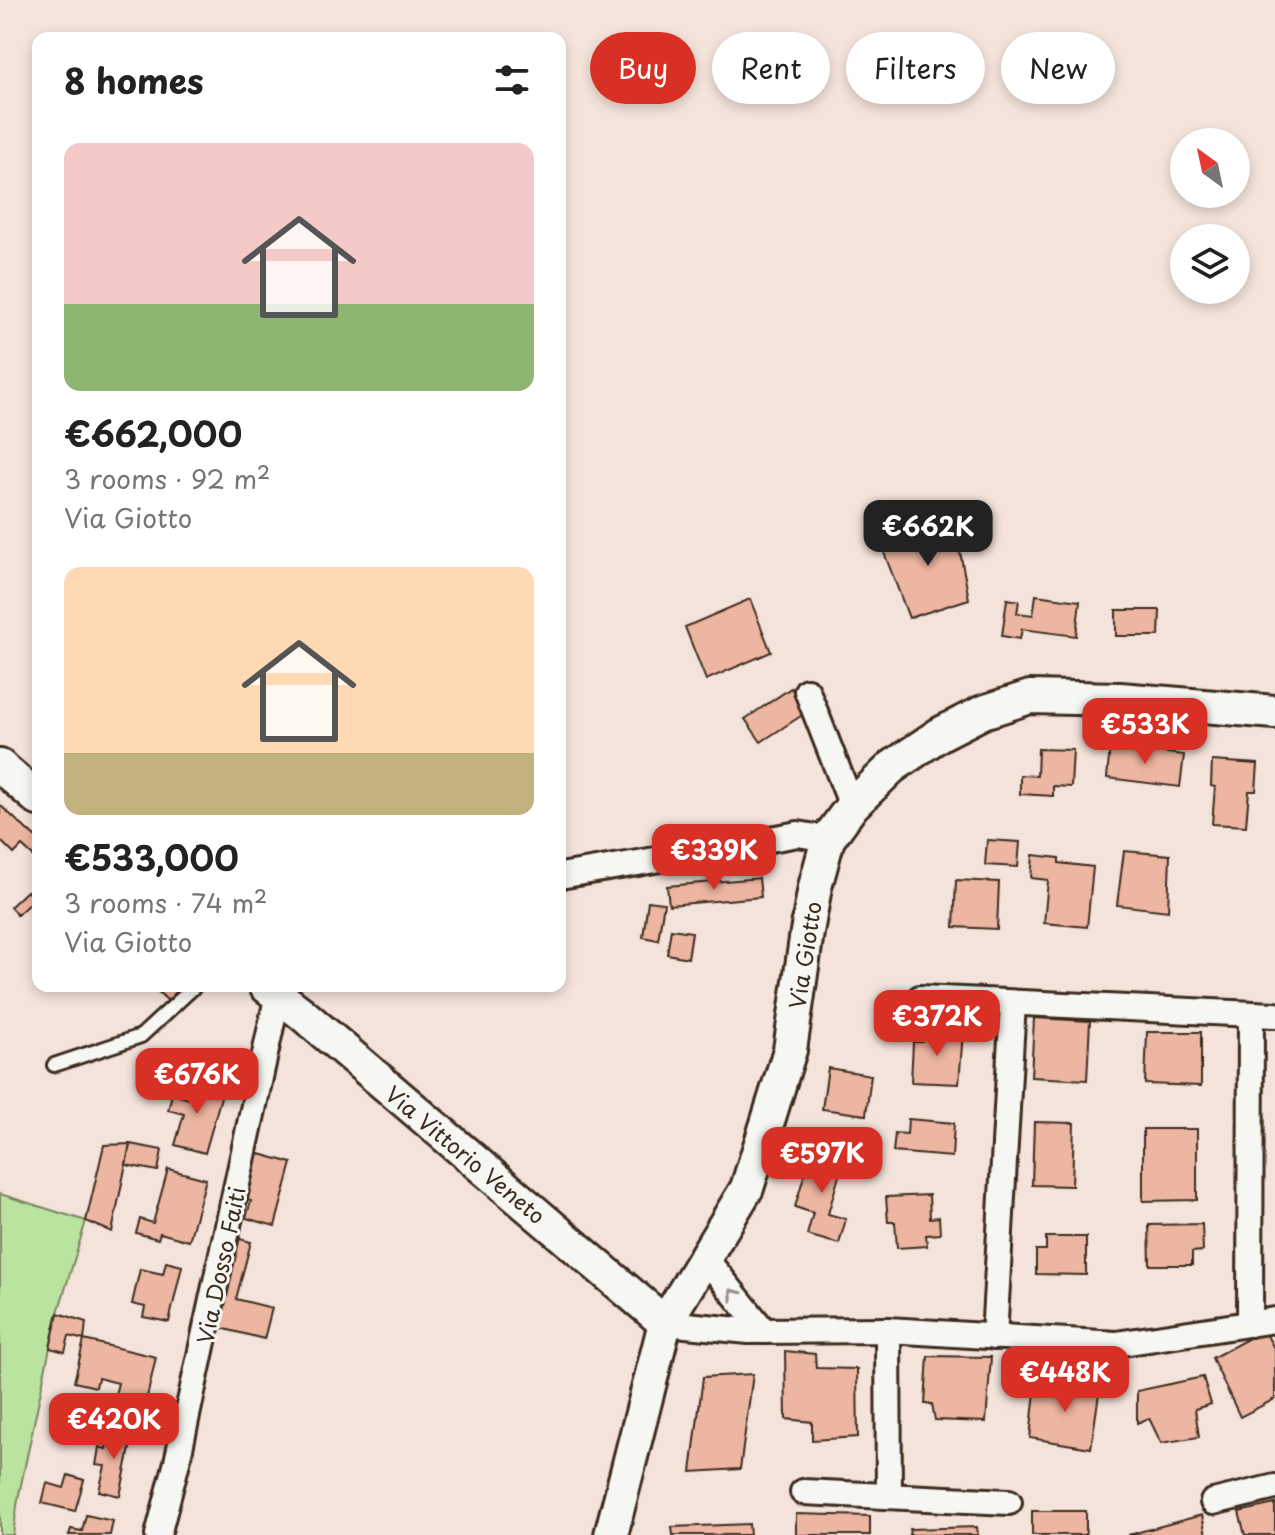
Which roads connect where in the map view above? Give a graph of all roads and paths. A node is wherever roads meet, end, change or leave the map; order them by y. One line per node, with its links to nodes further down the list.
1 (807, 691): 5 (street)
2 (1275, 712): 5 (street, Via Giotto)
3 (0, 766): 4 (street)
4 (32, 794)
5 (852, 806): 6 (street, Via Giotto)
6 (828, 839): 7 (street); 15 (street, Via Giotto)
7 (566, 875)
8 (189, 992): 14 (lane)
9 (274, 992): 27 (street, Via Dosso Faiti)
10 (279, 992): 17 (street, Via Vittorio Veneto)
11 (920, 998): 12 (street)
12 (1013, 1003): 13 (street); 21 (street)
13 (1263, 1016): 18 (street)
14 (54, 1065)
15 (705, 1258): 17 (street, Via Giotto); 20 (street, one-way to 15)
16 (1275, 1320): 18 (street)
17 (665, 1323): 20 (street); 28 (street, Via Giotto)
18 (1250, 1324): 21 (street)
19 (888, 1330): 20 (street); 21 (street); 24 (street)
20 (756, 1331)
21 (994, 1337)
22 (1275, 1487): 26 (street)
23 (803, 1492): 24 (street)
24 (889, 1496): 25 (street)
25 (1009, 1502)
26 (1213, 1502)
27 (158, 1535)
28 (611, 1535)

